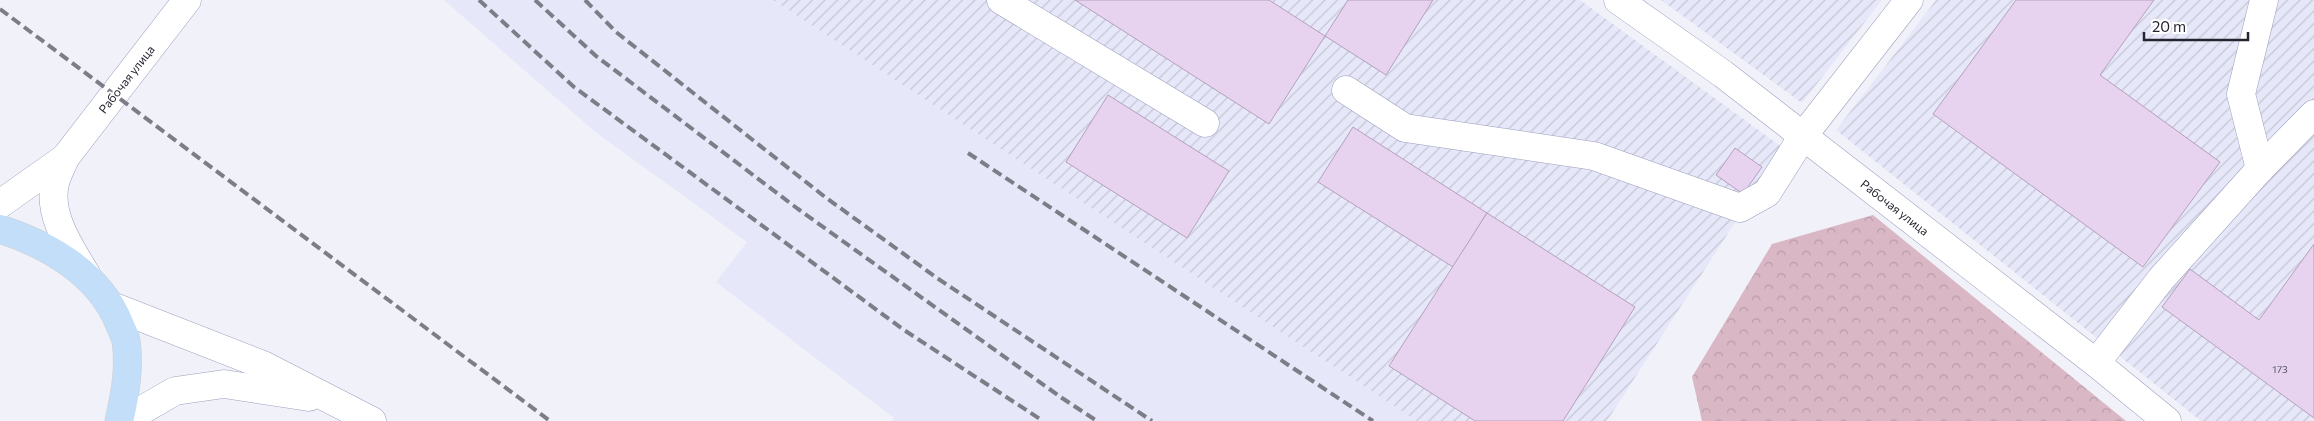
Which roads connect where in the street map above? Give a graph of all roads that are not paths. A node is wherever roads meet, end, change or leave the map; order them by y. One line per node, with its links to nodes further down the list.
1 (187, 0): 10 (street, Рабочая улица)
2 (1002, 0): 8 (street)
3 (1618, 0): 9 (street, Рабочая улица)
4 (1909, 0): 9 (street)
5 (2264, 0): 11 (street)
6 (1346, 90): 9 (street)
7 (2314, 114): 11 (street)
8 (1205, 123)
9 (1803, 136): 16 (street, Рабочая улица)
10 (65, 158): 12 (street); 14 (street)
11 (2260, 170): 16 (street)
12 (0, 204)
13 (0, 229): 14 (main road)
14 (87, 276): 15 (main road)
15 (112, 306): 17 (street); 18 (main road)
16 (2096, 363): 21 (street, Рабочая улица)
17 (333, 401): 19 (street); 20 (street)
18 (119, 421)
19 (123, 421)
20 (372, 421)
21 (2167, 421)

